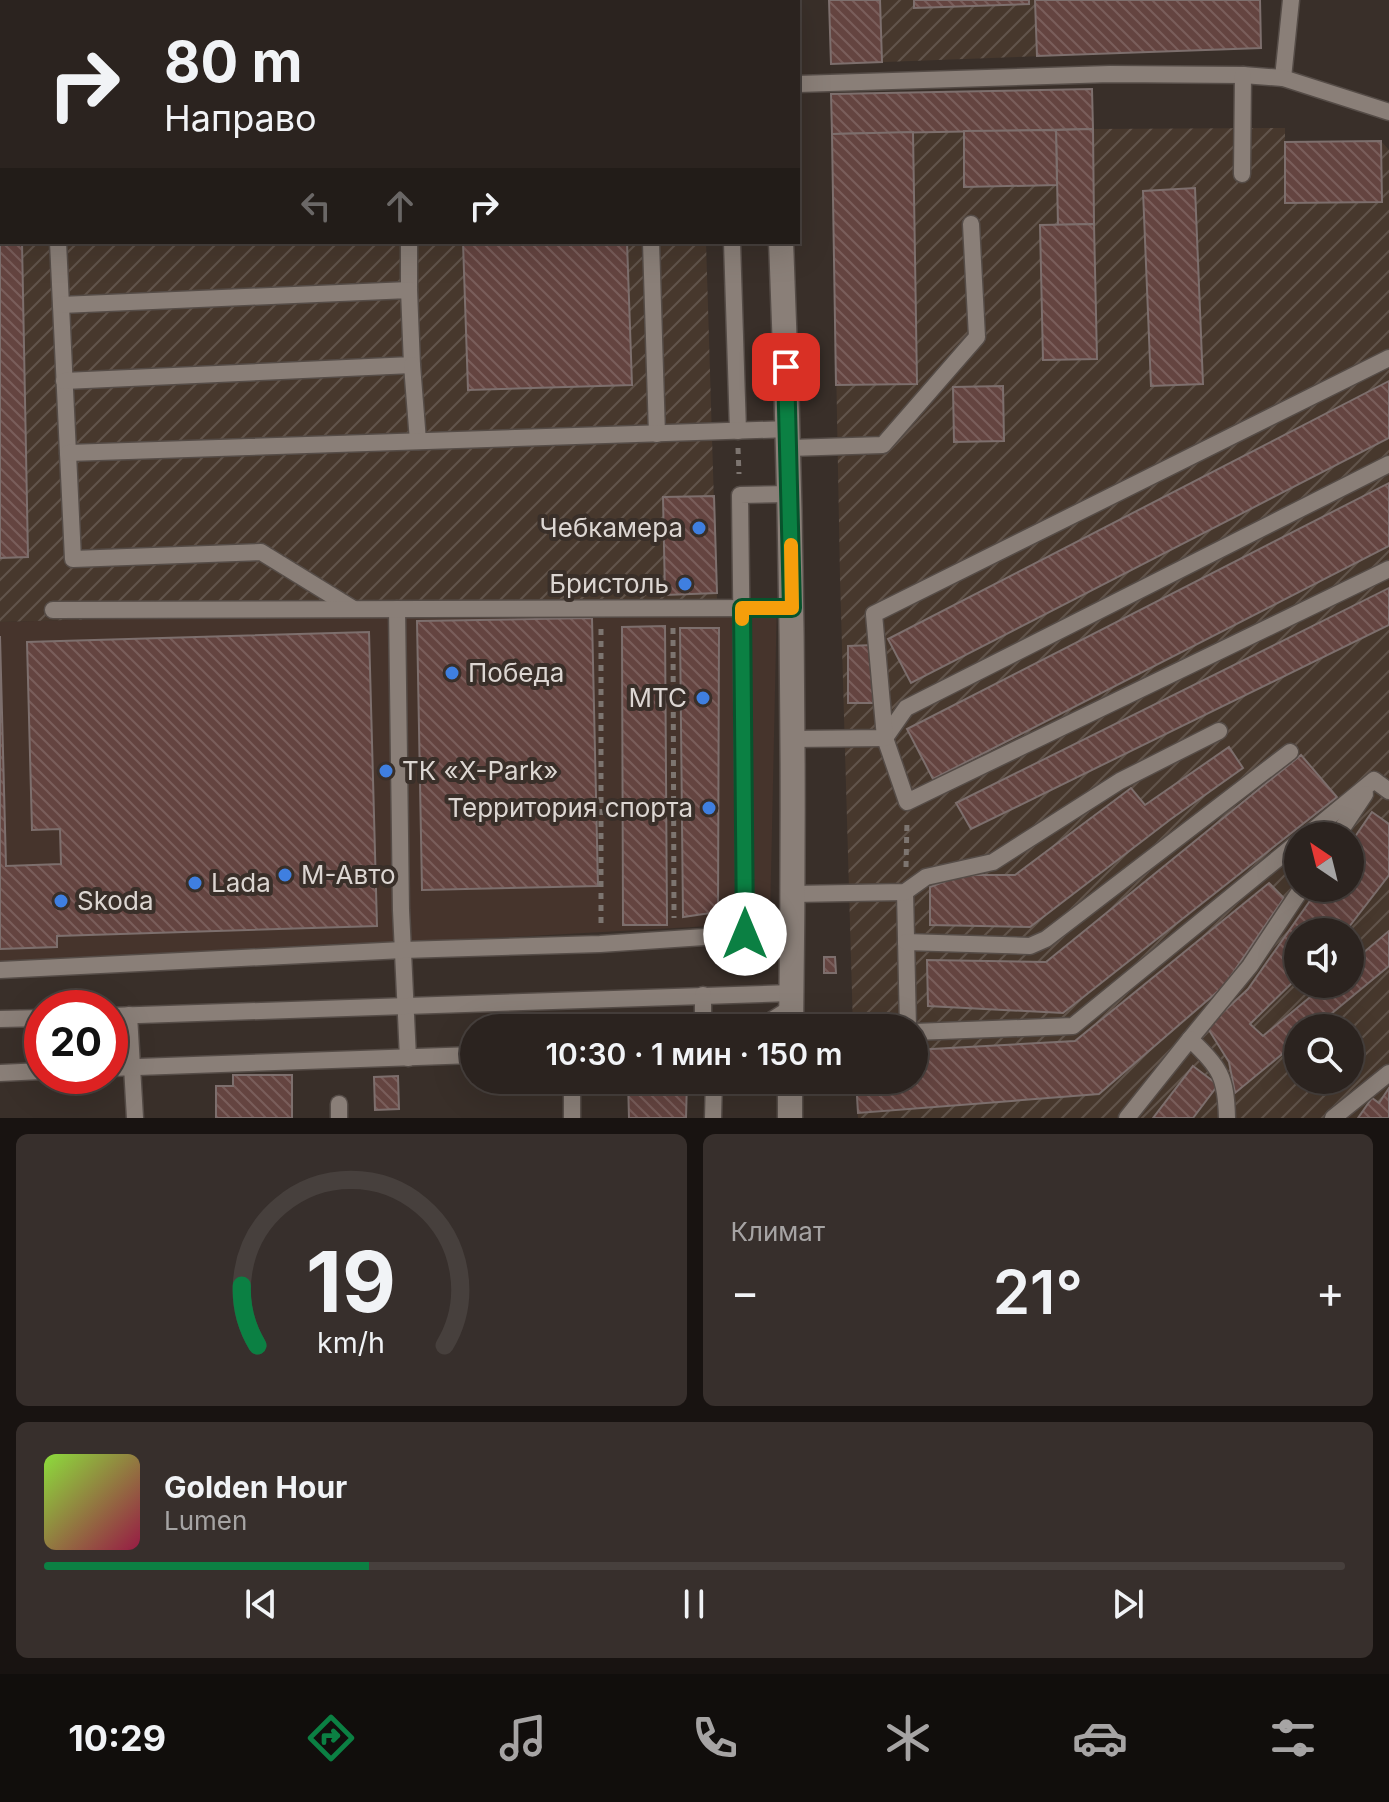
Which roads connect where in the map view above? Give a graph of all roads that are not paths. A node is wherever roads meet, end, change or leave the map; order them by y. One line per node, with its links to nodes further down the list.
1 (1291, 0): 3 (lane)
2 (1243, 75): 3 (lane); 4 (lane); 6 (lane)
3 (1283, 78): 5 (lane)
4 (800, 84)
5 (1389, 112)
6 (1242, 174)
7 (971, 224): 20 (lane)
8 (58, 244): 14 (lane)
9 (409, 244): 13 (lane)
10 (651, 244): 19 (lane)
11 (732, 244): 18 (lane)
12 (781, 244): 20 (street)
13 (409, 290): 14 (lane); 16 (lane)
14 (61, 305): 17 (lane)
15 (1389, 358): 32 (lane)
16 (412, 365): 17 (lane); 21 (lane)
17 (64, 381): 22 (lane)
18 (738, 431): 19 (lane); 20 (lane)
19 (657, 434): 21 (lane)
20 (789, 439): 24 (street)
21 (418, 441): 22 (lane)
22 (68, 453): 28 (lane)
23 (1389, 464): 32 (lane)
24 (790, 494): 26 (lane); 27 (street)
25 (1389, 569): 32 (lane)
26 (742, 608): 27 (lane); 29 (lane); 44 (lane)
27 (792, 608): 33 (street)
28 (353, 609): 29 (lane); 30 (lane)
29 (397, 609): 46 (lane)
30 (53, 610)
31 (1219, 731): 40 (lane)
32 (885, 738): 33 (lane)
33 (792, 739): 41 (street)
34 (1290, 752): 45 (lane)
35 (1374, 780): 36 (lane); 37 (lane); 38 (lane)
36 (1389, 791)
37 (1323, 822)
38 (1346, 822)
39 (1284, 853): 56 (lane)
40 (905, 892): 41 (lane); 45 (lane)
41 (793, 894): 43 (street)
42 (1293, 902): 57 (lane)
43 (793, 931): 44 (lane); 50 (street)
44 (745, 934): 46 (lane)
45 (906, 942): 52 (lane)
46 (403, 950): 47 (lane); 49 (lane)
47 (0, 970)
48 (703, 995): 49 (lane); 50 (lane); 51 (lane)
49 (406, 1006): 53 (lane); 59 (lane)
50 (791, 1010)
51 (703, 1014)
52 (908, 1014)
53 (129, 1015): 61 (lane)
54 (24, 1018): 55 (lane)
55 (0, 1019)
56 (928, 1031)
57 (1190, 1039): 72 (lane); 73 (lane)
58 (460, 1056): 59 (lane)
59 (408, 1058): 61 (lane)
60 (128, 1067): 61 (lane)
61 (132, 1067): 68 (lane)
62 (24, 1072): 63 (lane)
63 (0, 1073)
64 (1389, 1073): 74 (lane)
65 (572, 1094): 69 (lane)
66 (714, 1094): 70 (lane)
67 (790, 1094): 71 (street)
68 (135, 1118)
69 (572, 1118)
70 (713, 1118)
71 (790, 1118)
72 (1127, 1118)
73 (1227, 1118)
74 (1333, 1118)

